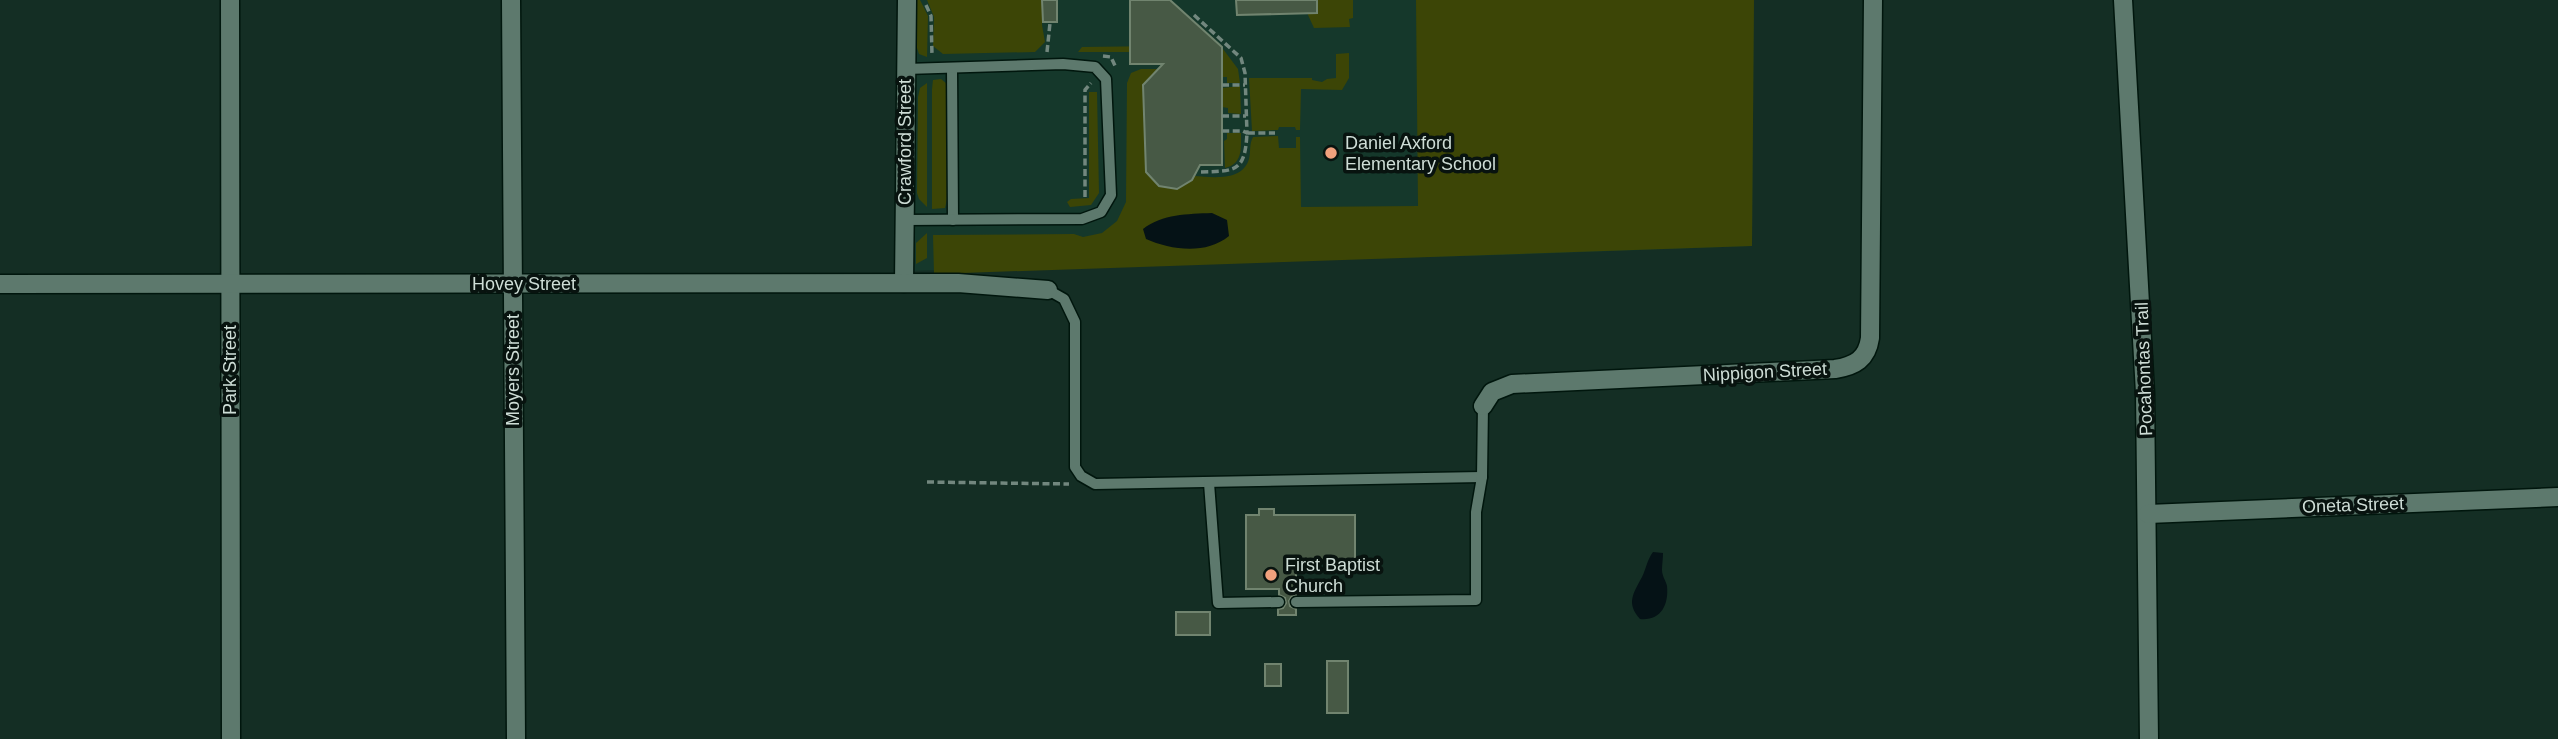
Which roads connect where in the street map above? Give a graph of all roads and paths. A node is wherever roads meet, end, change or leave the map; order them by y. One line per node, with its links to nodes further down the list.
1 (230, 0): 23 (street, Park Street)
2 (511, 0): 25 (street, Moyers Street)
3 (907, 0): 10 (street, Crawford Street)
4 (924, 0): 8 (path)
5 (1873, 0): 28 (street, Nippigon Street)
6 (2123, 0): 34 (street, Pocahontas Trail)
7 (1194, 15): 13 (path)
8 (931, 55)
9 (952, 68): 10 (lane); 22 (lane); 22 (lane)
10 (906, 69): 21 (street, Crawford Street)
11 (1091, 83): 20 (path)
12 (1222, 85): 13 (path)
13 (1245, 85): 15 (path)
14 (1222, 116): 15 (path)
15 (1246, 116): 17 (path)
16 (1222, 131): 17 (path)
17 (1247, 133): 18 (path); 19 (path)
18 (1275, 133)
19 (1201, 172)
20 (1085, 197)
21 (905, 220): 22 (lane); 26 (street, Crawford Street)
22 (953, 220)
23 (230, 283): 24 (street, Hovey Street); 25 (street, Hovey Street); 37 (street, Park Street)
24 (0, 284)
25 (513, 284): 26 (street, Hovey Street); 38 (street, Moyers Street)
26 (904, 284): 27 (street, Hovey Street)
27 (1048, 290): 31 (lane)
28 (1483, 406): 29 (lane)
29 (1482, 477): 32 (lane); 36 (lane)
30 (928, 482): 31 (path)
31 (1095, 484): 32 (lane)
32 (1209, 484): 35 (lane)
33 (2558, 497): 34 (street, Oneta Street)
34 (2148, 514): 39 (street, Pocahontas Trail)
35 (1279, 602)
36 (1296, 602)
37 (231, 739)
38 (516, 739)
39 (2150, 739)

